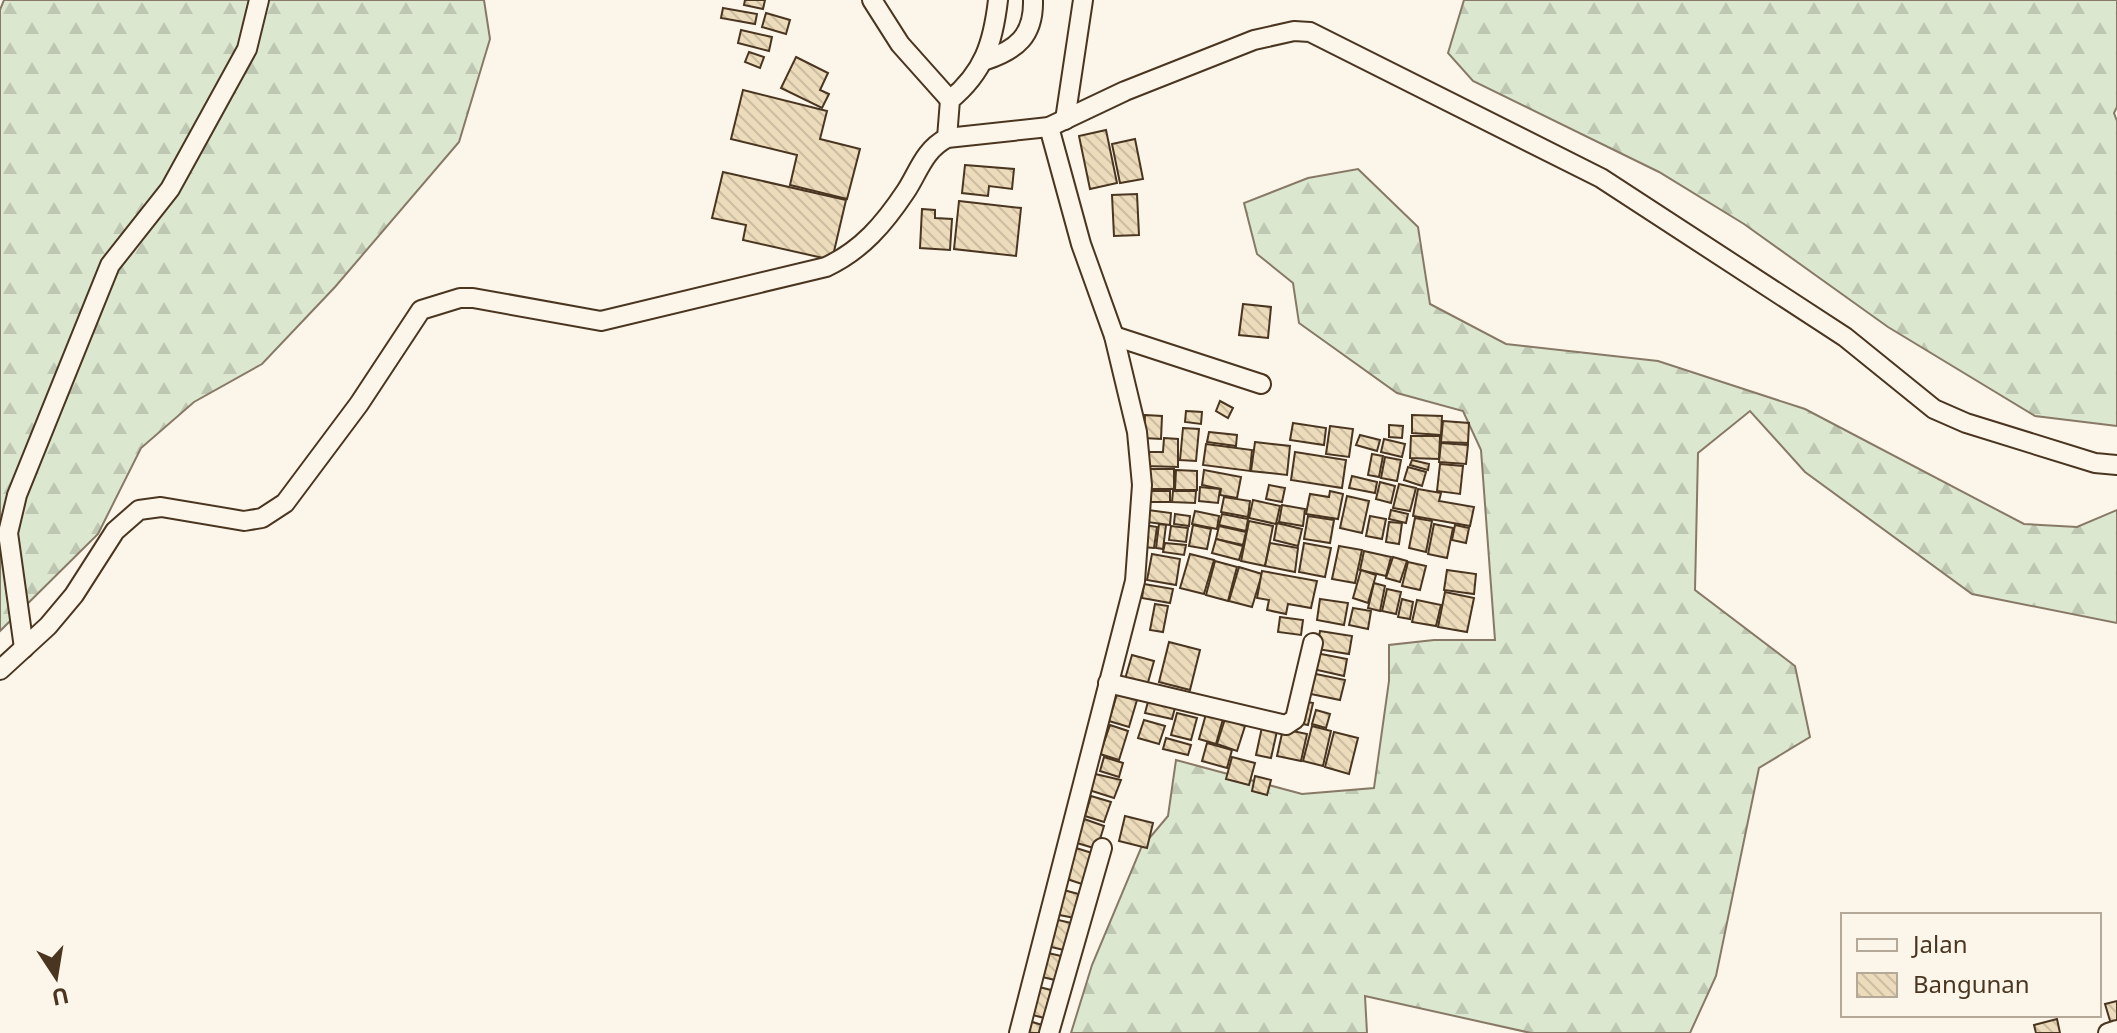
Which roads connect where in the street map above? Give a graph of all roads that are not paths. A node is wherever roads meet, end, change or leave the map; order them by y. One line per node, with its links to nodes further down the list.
1 (259, 0): 14 (street)
2 (872, 0): 7 (street)
3 (998, 0): 6 (street)
4 (1033, 0): 6 (street)
5 (1083, 0): 8 (street)
6 (986, 60): 7 (street)
7 (950, 100): 9 (street)
8 (1057, 124): 9 (street); 10 (street); 12 (street)
9 (947, 138): 14 (street)
10 (1114, 336): 11 (street); 16 (street)
11 (1261, 384)
12 (2117, 465)
13 (1313, 643): 16 (street)
14 (24, 648): 15 (street)
15 (0, 670)
16 (1108, 683): 19 (street)
17 (1102, 848): 20 (street)
18 (2117, 1030): 21 (street)
19 (1019, 1033)
20 (1049, 1033)
21 (2108, 1033)

